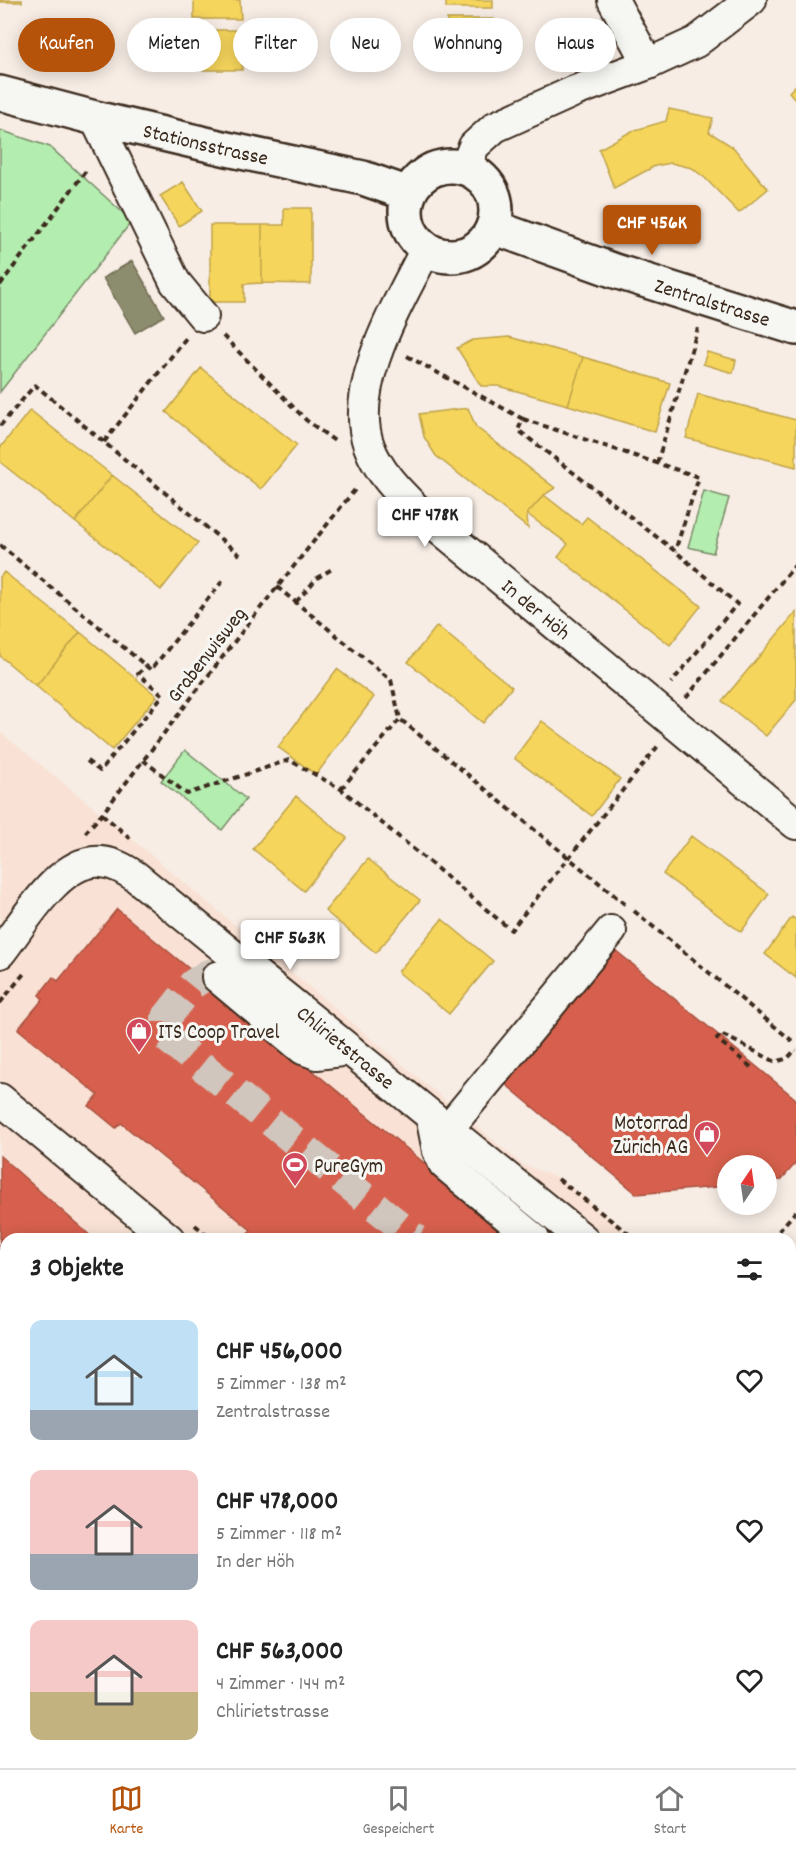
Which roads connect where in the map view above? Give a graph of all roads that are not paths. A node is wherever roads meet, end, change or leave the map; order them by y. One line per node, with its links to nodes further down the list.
1 (613, 0): 3 (street)
2 (751, 0): 3 (street)
3 (648, 64): 6 (street)
4 (0, 93): 5 (main road, Stationsstrasse)
5 (101, 131): 7 (main road, Stationsstrasse); 10 (street)
6 (465, 169): 7 (main road); 8 (main road)
7 (409, 194): 9 (main road)
8 (493, 227): 9 (main road); 11 (main road, Zentralstrasse)
9 (426, 249): 12 (street, In der Höh)
10 (203, 316)
11 (796, 328)
12 (796, 824)
13 (611, 931): 18 (street)
14 (11, 960): 16 (street, Chlirietstrasse)
15 (217, 977): 16 (street)
16 (350, 1050): 18 (street, Chlirietstrasse)
17 (0, 1099): 19 (street)
18 (439, 1123): 20 (street); 21 (street, Chlirietstrasse)
19 (162, 1233)
20 (527, 1233)
21 (576, 1233)

